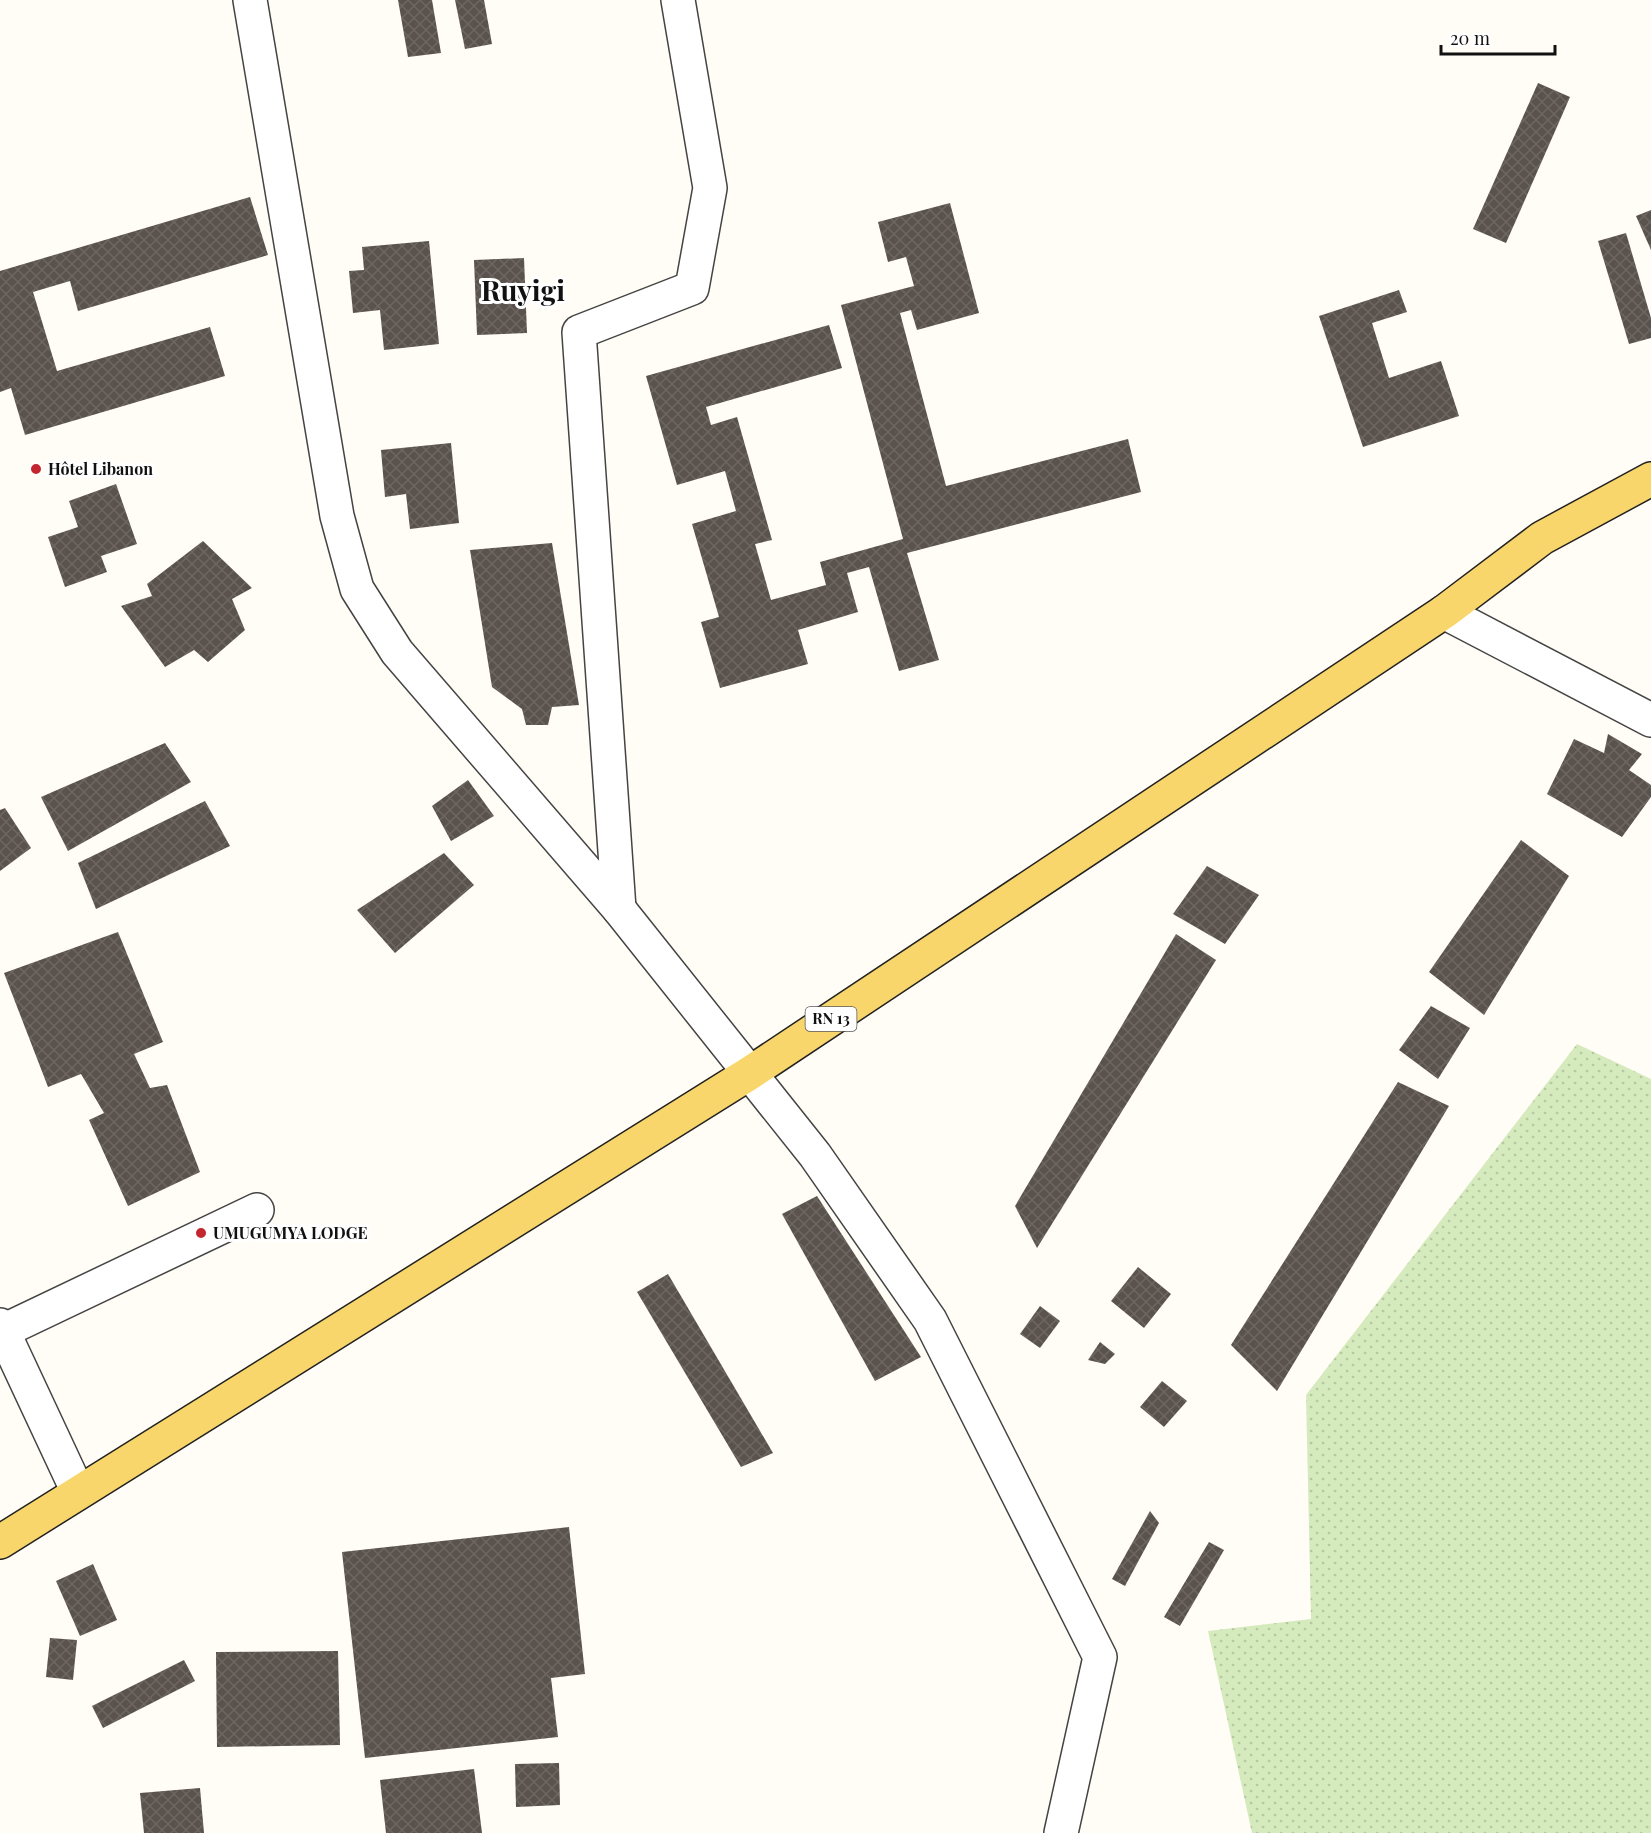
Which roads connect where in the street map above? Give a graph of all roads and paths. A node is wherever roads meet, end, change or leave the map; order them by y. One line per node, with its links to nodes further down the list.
1 (250, 0): 6 (street)
2 (678, 0): 6 (street)
3 (1651, 479): 4 (main road, RN 13)
4 (1444, 612): 5 (street); 7 (main road, RN 13)
5 (1651, 720)
6 (620, 909): 7 (street)
7 (750, 1073): 10 (main road, RN 13); 12 (street)
8 (257, 1210): 9 (street)
9 (2, 1328): 10 (street)
10 (78, 1492): 11 (main road, RN 13)
11 (0, 1542)
12 (1061, 1833)

